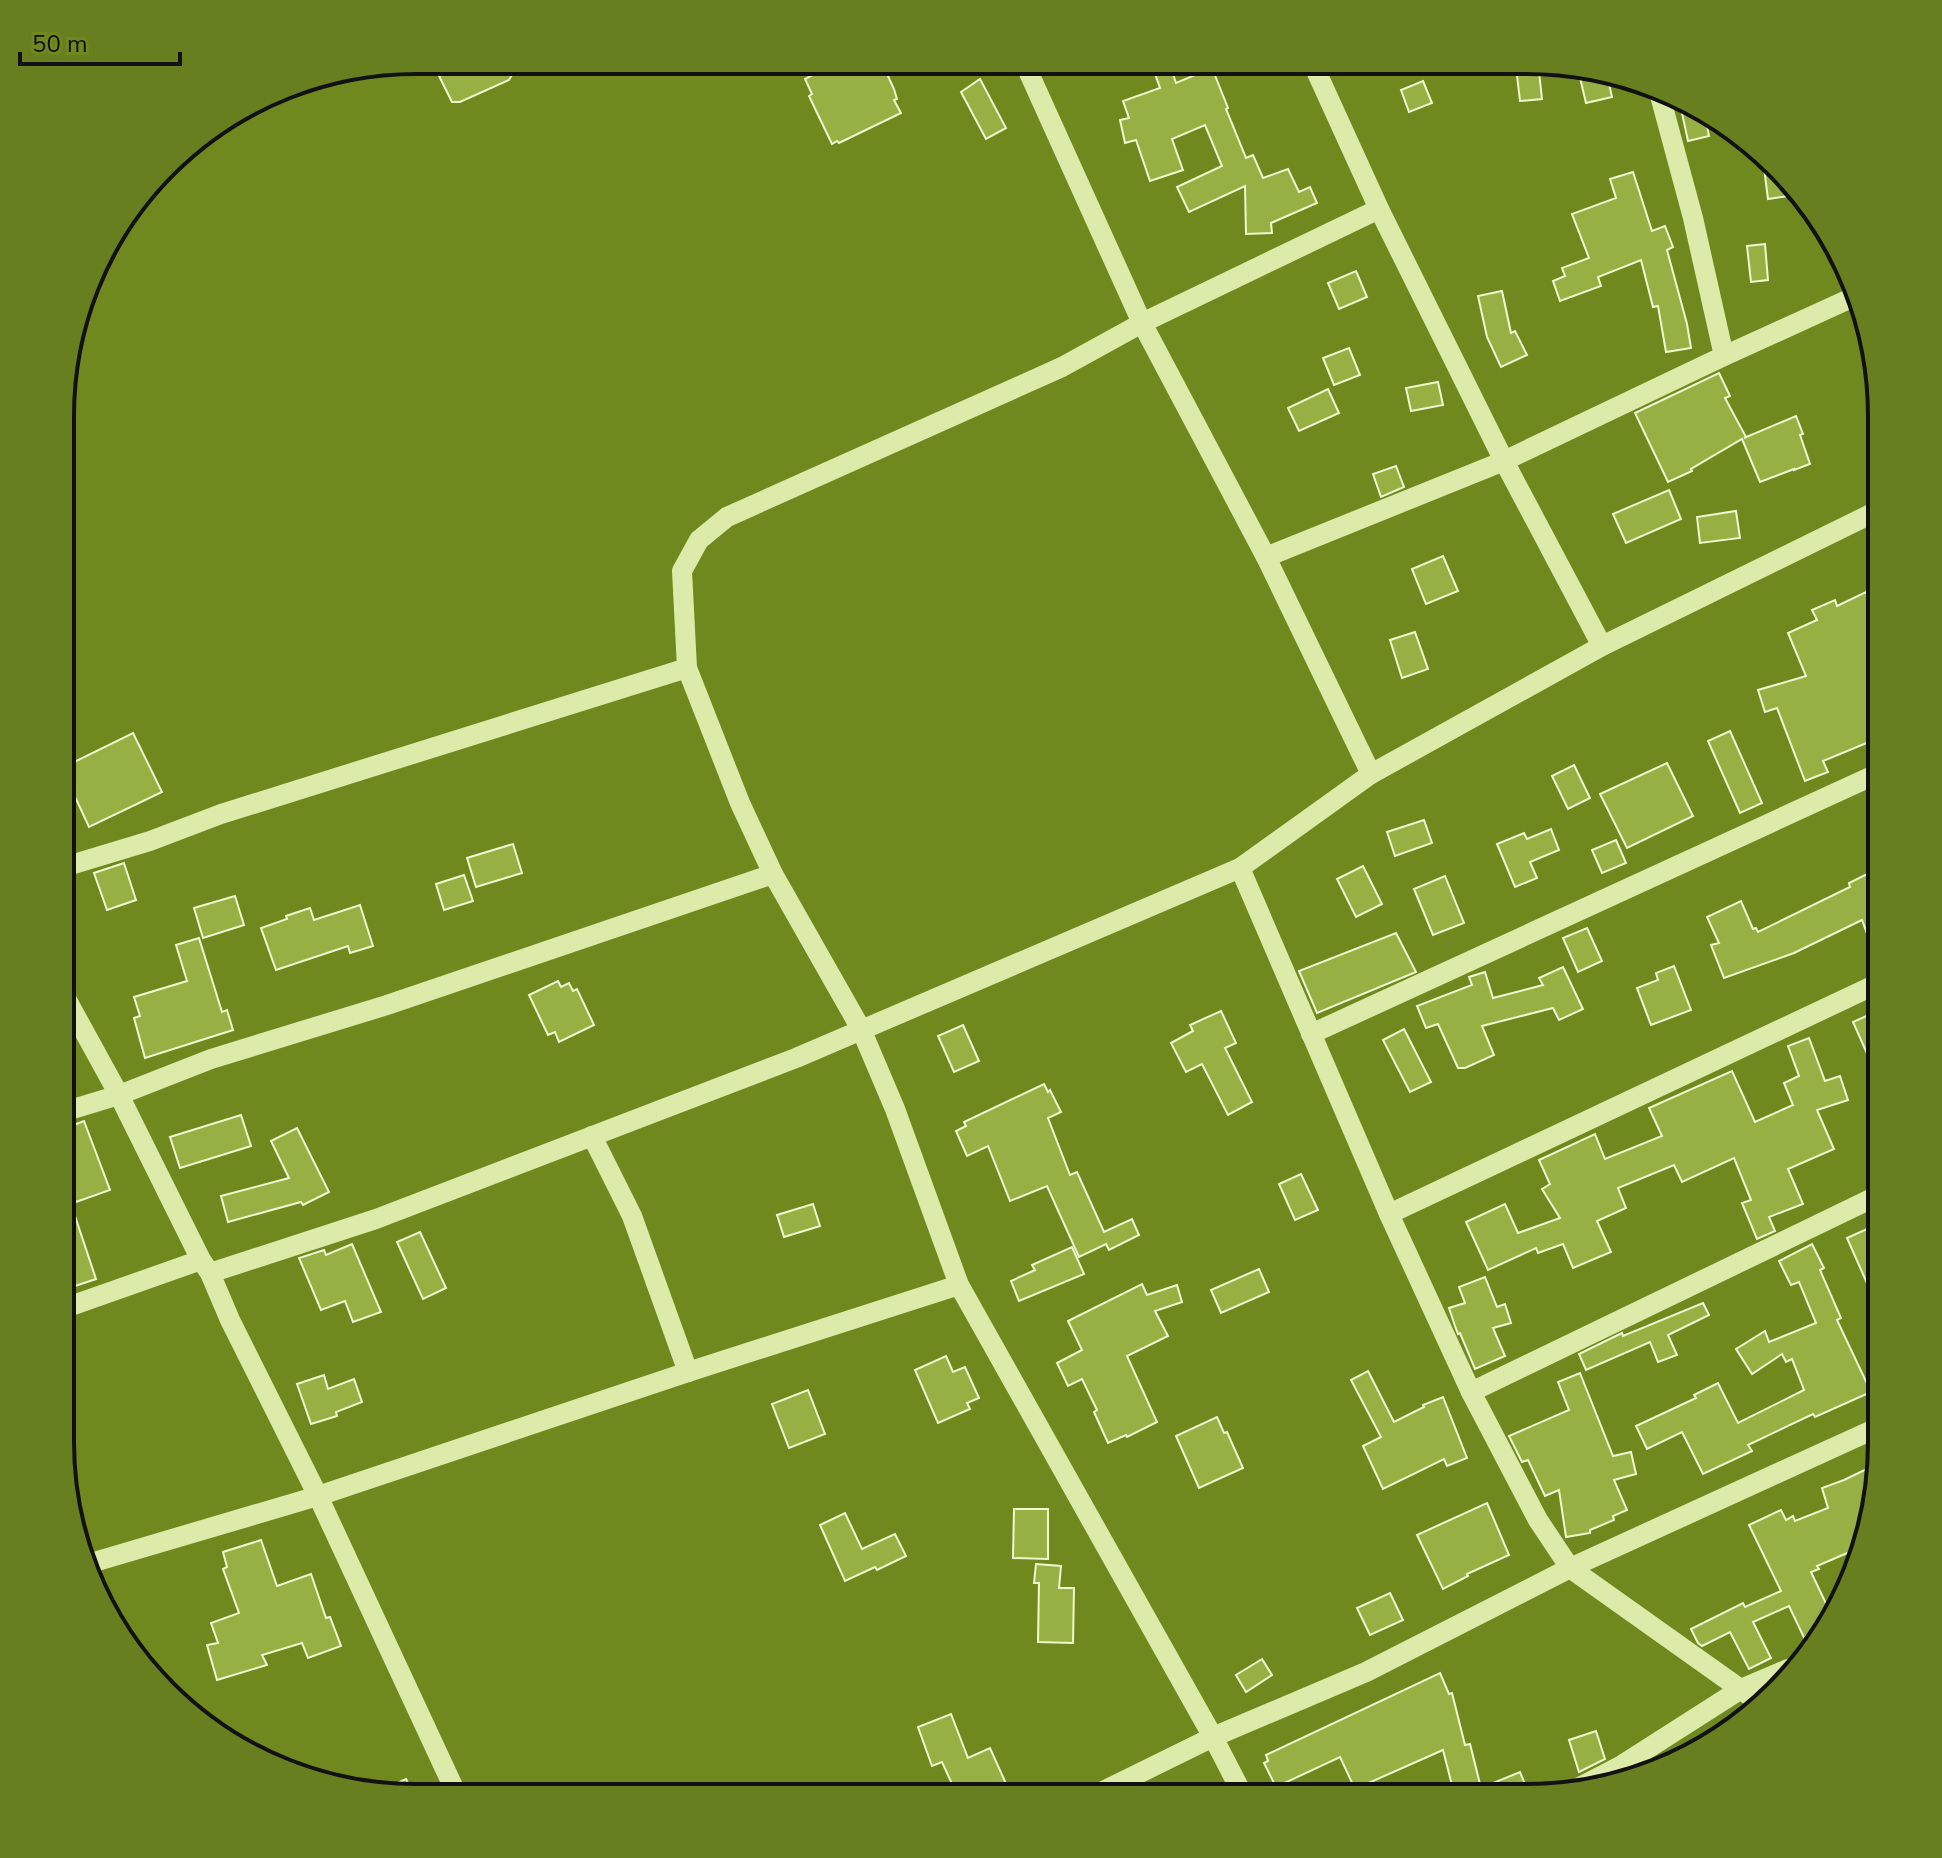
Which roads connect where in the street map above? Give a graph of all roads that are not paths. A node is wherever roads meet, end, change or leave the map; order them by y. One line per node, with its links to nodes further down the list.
1 (1029, 74): 6 (street)
2 (1317, 74): 4 (street)
3 (1662, 102): 7 (street)
4 (1379, 209): 6 (street); 8 (street)
5 (1848, 300): 7 (street)
6 (1142, 323): 10 (street); 12 (street)
7 (1724, 356): 8 (street)
8 (1504, 461): 10 (street); 11 (street)
9 (1868, 516): 11 (street)
10 (1266, 557): 13 (street)
11 (1602, 646): 13 (street)
12 (687, 668): 15 (street); 17 (street)
13 (1371, 774): 16 (street)
14 (1868, 778): 21 (street)
15 (74, 864)
16 (1240, 868): 20 (street); 21 (street)
17 (773, 874): 20 (street); 22 (street)
18 (1868, 988): 26 (street)
19 (74, 1013): 22 (street)
20 (861, 1029): 24 (street); 28 (street)
21 (1311, 1034): 26 (street)
22 (119, 1095): 23 (street); 27 (street)
23 (74, 1109)
24 (592, 1136): 27 (street); 30 (street)
25 (1868, 1200): 31 (street)
26 (1389, 1214): 31 (street)
27 (205, 1266): 29 (street); 33 (street)
28 (959, 1285): 30 (street); 39 (street)
29 (74, 1305)
30 (688, 1372): 33 (street)
31 (1471, 1392): 35 (street)
32 (1868, 1432): 35 (street)
33 (318, 1496): 34 (street); 41 (street)
34 (96, 1562)
35 (1570, 1568): 37 (street); 39 (street)
36 (1777, 1674): 37 (street)
37 (1741, 1689): 38 (street); 40 (street)
38 (1753, 1698)
39 (1213, 1737): 42 (street); 43 (street)
40 (1603, 1775)
41 (452, 1784)
42 (1117, 1784)
43 (1237, 1784)

